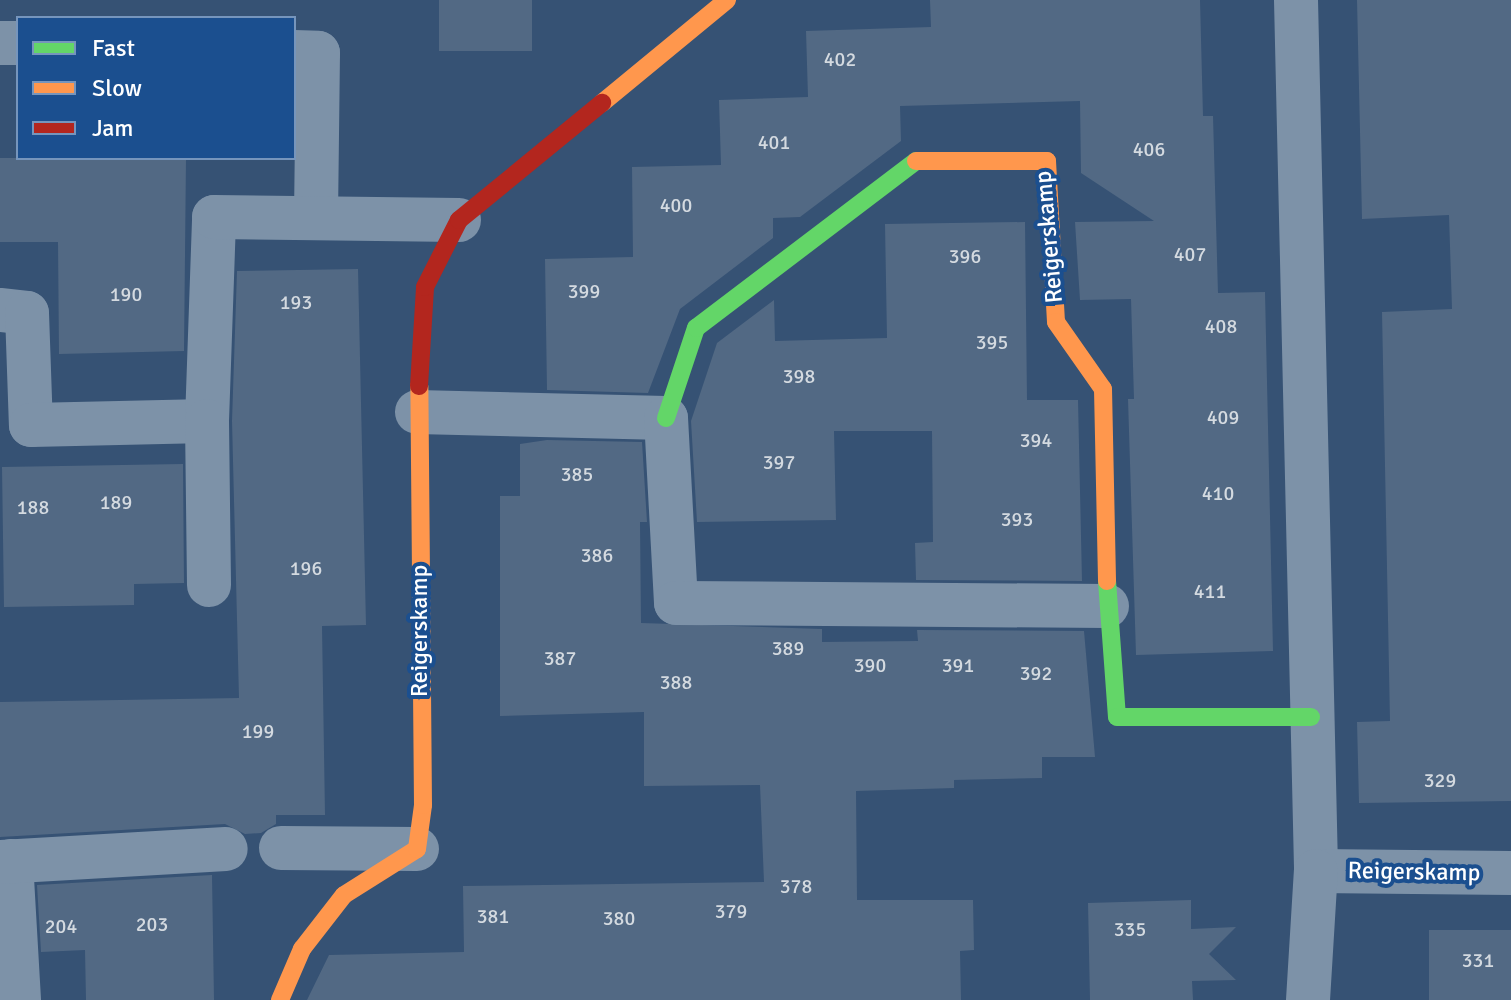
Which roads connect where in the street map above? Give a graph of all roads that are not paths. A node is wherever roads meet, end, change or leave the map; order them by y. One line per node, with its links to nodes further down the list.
1 (727, 0): 5 (street, Reigerskamp)
2 (1296, 0): 12 (street, Reigerskamp)
3 (296, 52): 4 (street)
4 (316, 216): 5 (street); 9 (street)
5 (459, 220): 7 (street, Reigerskamp)
6 (0, 310): 9 (street)
7 (417, 412): 8 (street); 15 (street, Reigerskamp)
8 (666, 418): 11 (street, Reigerskamp); 11 (street, Reigerskamp)
9 (207, 421): 10 (street)
10 (209, 585)
11 (1107, 606): 12 (street, Reigerskamp)
12 (1311, 717): 17 (street, Reigerskamp)
13 (281, 848): 15 (street)
14 (226, 849): 16 (street)
15 (417, 849): 20 (street)
16 (5, 861): 19 (street)
17 (1316, 871): 18 (street, Reigerskamp); 21 (street, Reigerskamp)
18 (1511, 873)
19 (19, 1000)
20 (280, 1000)
21 (1308, 1000)

